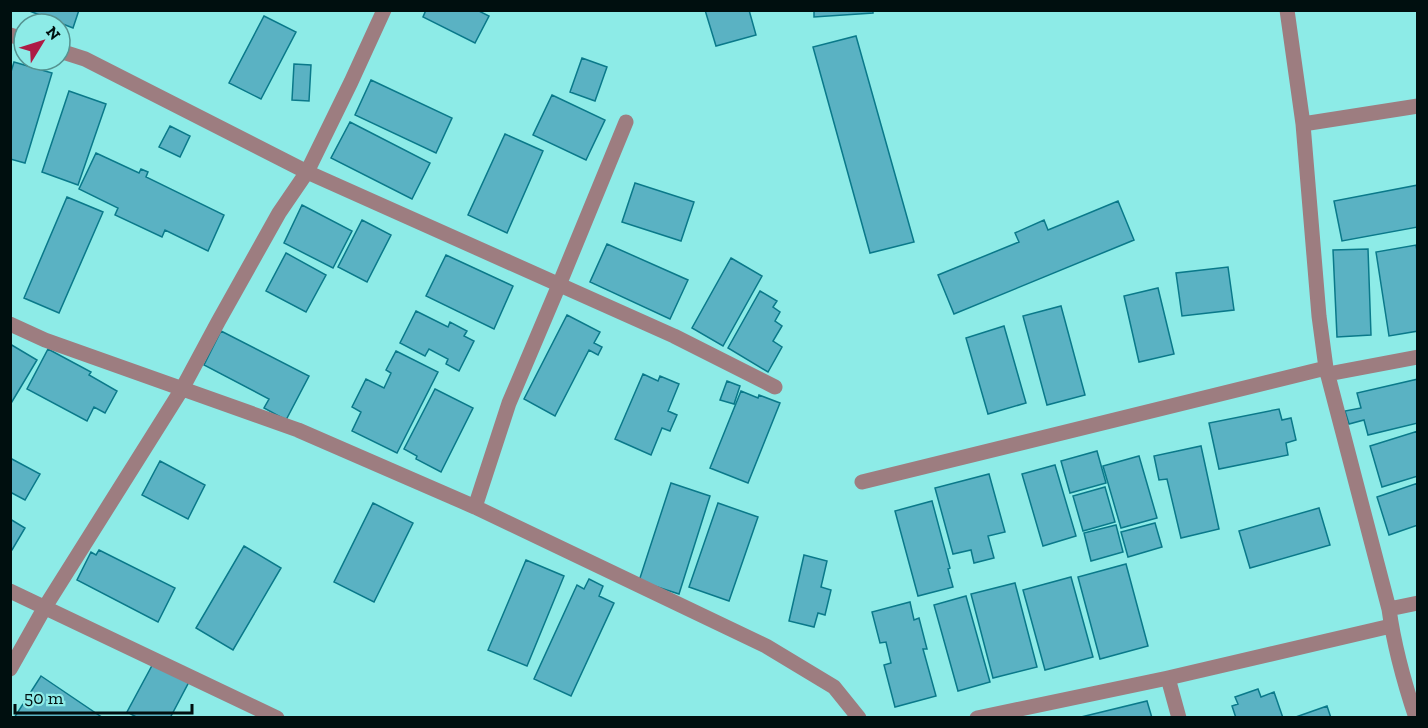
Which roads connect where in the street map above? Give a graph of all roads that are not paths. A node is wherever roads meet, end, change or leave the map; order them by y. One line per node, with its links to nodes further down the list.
1 (384, 10): 7 (street)
2 (1287, 10): 6 (street)
3 (72, 55): 7 (street)
4 (1418, 106): 6 (street)
5 (626, 122): 8 (street)
6 (1303, 124): 11 (street)
7 (307, 172): 8 (street); 13 (street)
8 (560, 285): 12 (street); 15 (street)
9 (10, 324): 13 (street)
10 (1418, 357): 11 (street)
11 (1327, 371): 14 (street); 19 (street)
12 (775, 387)
13 (182, 389): 15 (street); 18 (street)
14 (862, 482)
15 (475, 507): 24 (street)
16 (10, 591): 18 (street)
17 (1418, 603): 19 (street)
18 (45, 607): 21 (street); 23 (street)
19 (1389, 609): 20 (street)
20 (1392, 626): 22 (street); 27 (street)
21 (10, 669)
22 (1168, 678): 25 (street); 26 (street)
23 (277, 717)
24 (859, 717)
25 (977, 717)
26 (1179, 717)
27 (1416, 717)

